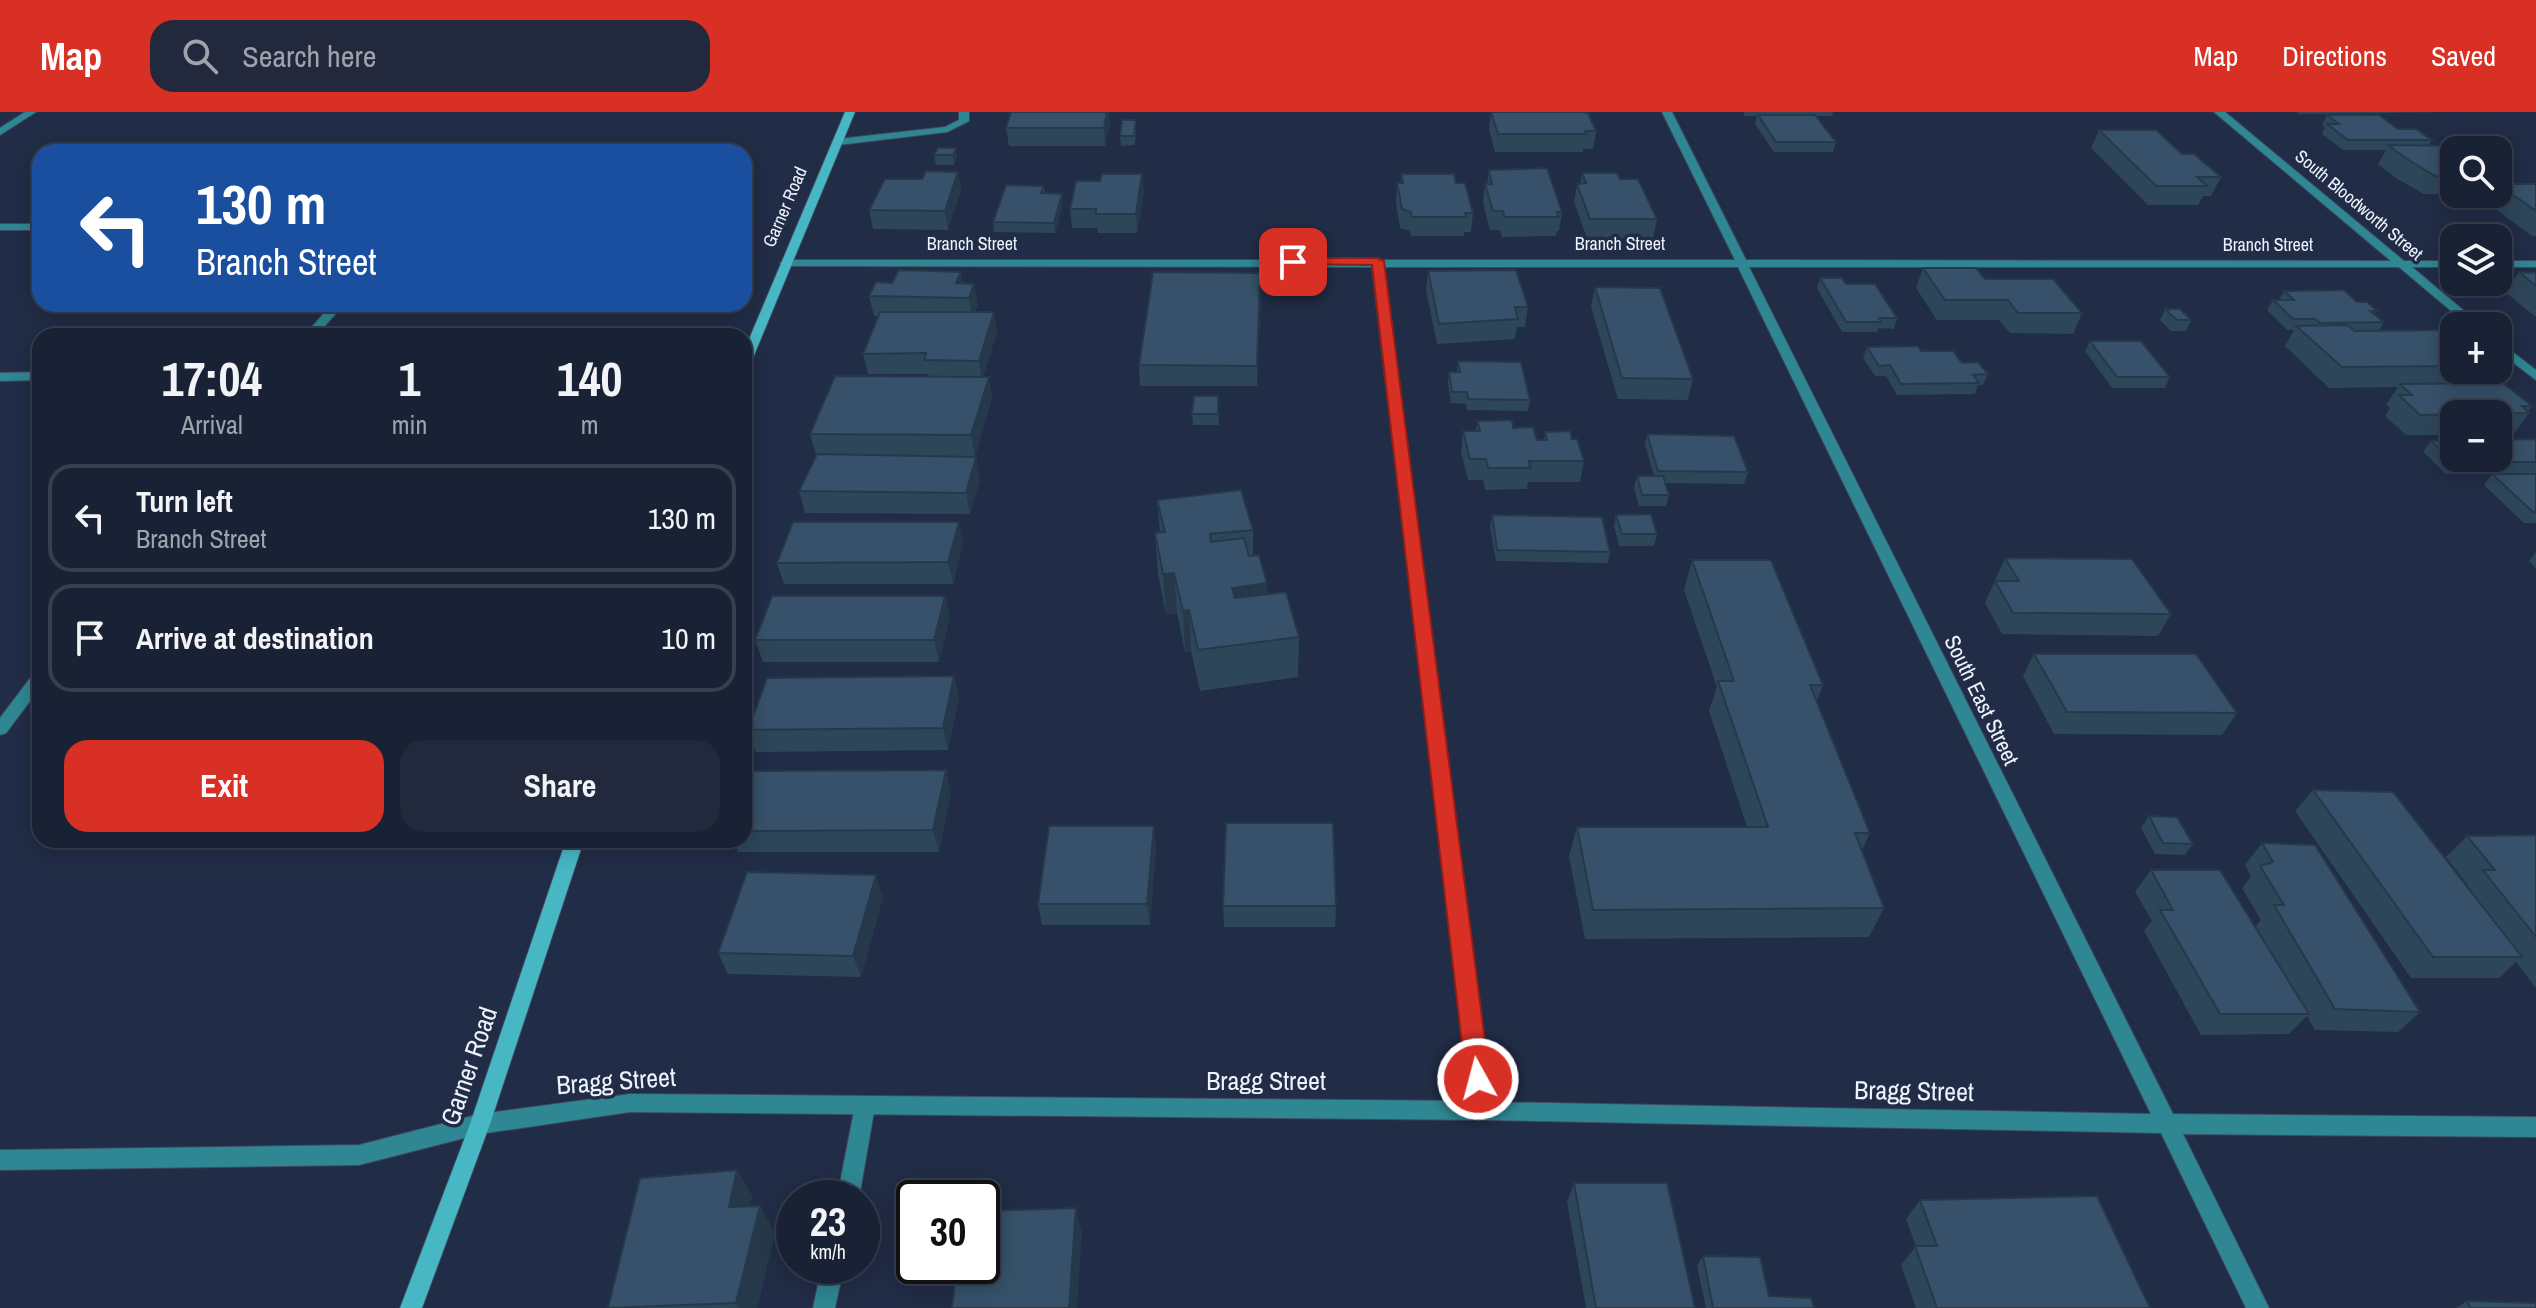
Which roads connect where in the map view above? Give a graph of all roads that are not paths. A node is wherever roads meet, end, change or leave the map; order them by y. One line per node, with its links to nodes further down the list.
1 (31, 112): 6 (street)
2 (850, 112): 7 (main road, Garner Road)
3 (964, 112): 7 (street)
4 (1667, 112): 11 (street, South East Street)
5 (2219, 112): 13 (street, South Bloodworth Street)
6 (0, 132)
7 (838, 142): 12 (main road, Garner Road)
8 (0, 227): 9 (street)
9 (32, 227)
10 (1377, 261): 11 (street, Branch Street); 12 (street, Branch Street); 29 (street)
11 (1740, 262): 13 (street, Branch Street); 31 (street, South East Street)
12 (785, 263): 20 (main road, Garner Road)
13 (2401, 264): 14 (street, Branch Street); 18 (street, South Bloodworth Street)
14 (2440, 264)
15 (2512, 264): 16 (street)
16 (2536, 264)
17 (331, 312): 19 (street)
18 (2459, 312)
19 (317, 328)
20 (752, 345)
21 (2512, 356): 23 (street)
22 (32, 376): 24 (street)
23 (2536, 376)
24 (0, 377)
25 (32, 687): 26 (street)
26 (0, 729)
27 (572, 848): 30 (main road, Garner Road)
28 (865, 1106): 29 (street, Bragg Street); 30 (street, Bragg Street); 34 (street)
29 (1482, 1111): 31 (street, Bragg Street)
30 (480, 1124): 33 (street, Bragg Street); 36 (main road, Garner Road)
31 (2168, 1124): 32 (street, Bragg Street); 38 (street, South East Street)
32 (2536, 1127)
33 (0, 1160)
34 (851, 1180)
35 (829, 1284): 37 (street)
36 (411, 1308)
37 (824, 1308)
38 (2258, 1308)

